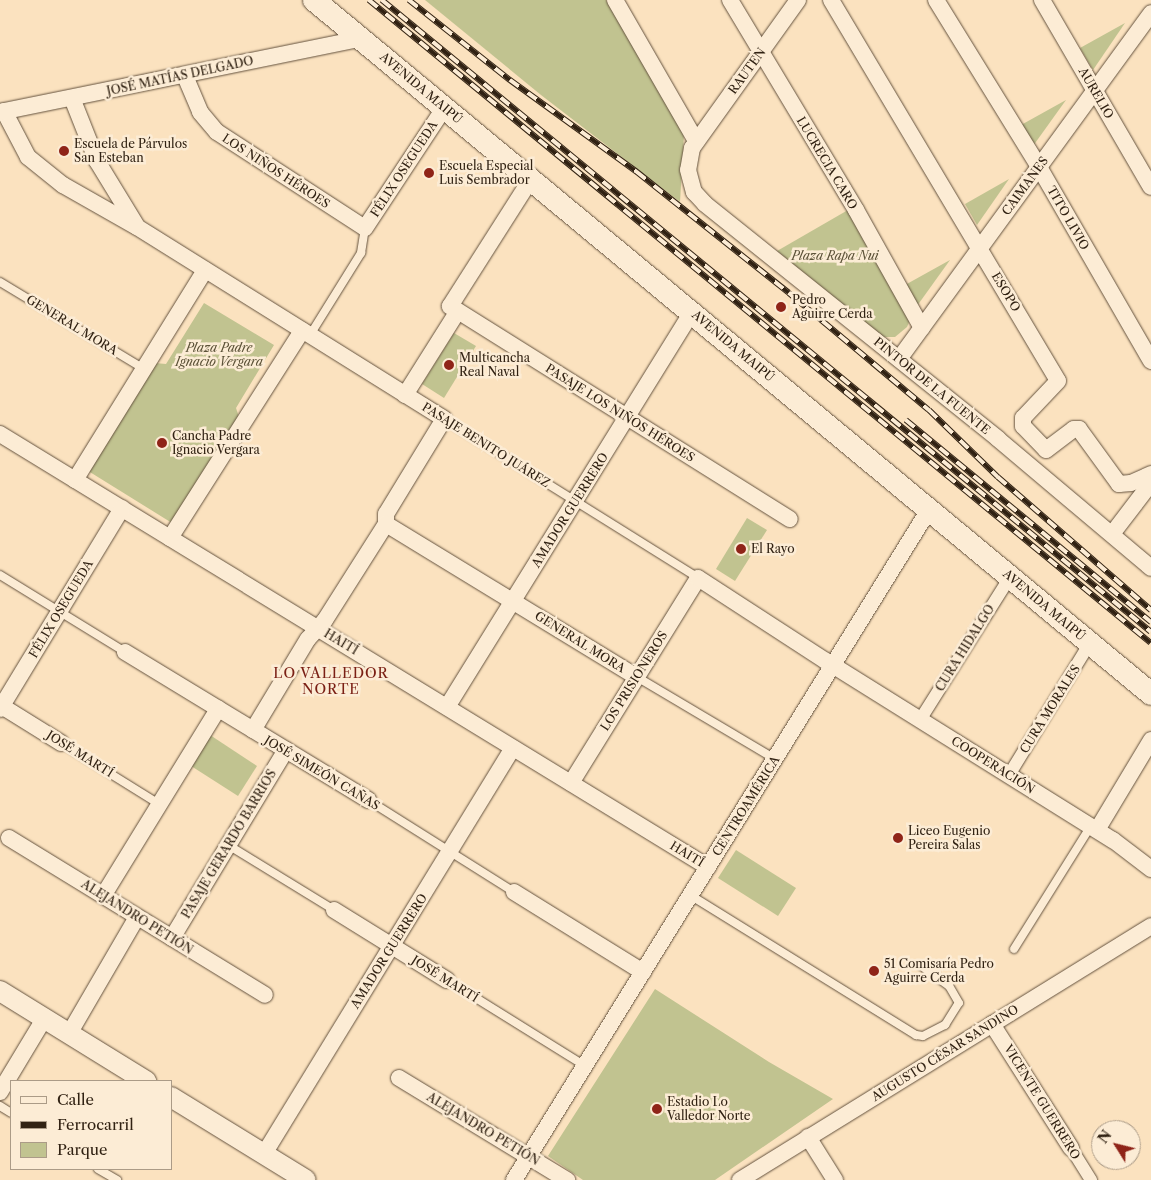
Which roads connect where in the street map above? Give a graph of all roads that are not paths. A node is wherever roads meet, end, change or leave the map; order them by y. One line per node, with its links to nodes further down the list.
1 (314, 0): 9 (main road, AVENIDA MAIPÚ)
2 (614, 0): 16 (street)
3 (730, 0): 10 (street, LUCRECIA CARO)
4 (798, 0): 10 (street, RAUTEN)
5 (831, 0): 22 (street, ESOPO)
6 (936, 0): 17 (street, TITO LIVIO)
7 (1042, 0): 12 (street, AURELIO)
8 (1151, 13): 12 (street, CAIMANES)
9 (360, 39): 11 (street, JOSÉ MATÍAS DELGADO); 14 (main road, AVENIDA MAIPÚ)
10 (761, 52): 16 (street, RAUTEN); 27 (street, LUCRECIA CARO)
11 (185, 76): 13 (street, JOSÉ MATÍAS DELGADO); 21 (street, LOS NIÑOS HÉROES)
12 (1094, 90): 17 (street, CAIMANES); 19 (street, AURELIO)
13 (72, 98): 15 (street, JOSÉ MATÍAS DELGADO); 20 (street, PASAJE BENITO JUÁREZ)
14 (444, 108): 18 (main road, AVENIDA MAIPÚ); 21 (street, FÉLIX OSEGUEDA)
15 (2, 112): 20 (street, PASAJE BENITO JUÁREZ)
16 (696, 141): 29 (street, PINTOR DE LA FUENTE)
17 (1039, 167): 22 (street, CAIMANES); 30 (street, TITO LIVIO)
18 (531, 179): 25 (street); 26 (main road, AVENIDA MAIPÚ)
19 (1151, 186)
20 (137, 227): 23 (street, PASAJE BENITO JUÁREZ)
21 (365, 228): 28 (lane, FÉLIX OSEGUEDA)
22 (980, 248): 27 (street, CAIMANES); 36 (street, ESOPO)
23 (205, 270): 28 (street, PASAJE BENITO JUÁREZ); 31 (street)
24 (0, 282): 31 (lane, GENERAL MORA)
25 (454, 309): 32 (street); 33 (street, PASAJE LOS NIÑOS HÉROES)
26 (692, 312): 33 (street, AMADOR GUERRERO); 41 (main road, AVENIDA MAIPÚ)
27 (922, 328): 29 (street, CAIMANES)
28 (306, 333): 32 (street, PASAJE BENITO JUÁREZ); 45 (street, FÉLIX OSEGUEDA)
29 (899, 359): 44 (street, PINTOR DE LA FUENTE)
30 (1151, 361)
31 (144, 369): 37 (street)
32 (405, 395): 34 (street, PASAJE BENITO JUÁREZ)
33 (628, 417): 39 (street, AMADOR GUERRERO); 42 (street, PASAJE LOS NIÑOS HÉROES)
34 (444, 419): 39 (lane, PASAJE BENITO JUÁREZ); 43 (street)
35 (0, 434): 37 (street, HAITÍ)
36 (1151, 474)
37 (75, 480): 40 (street, HAITÍ)
38 (1151, 483): 44 (street)
39 (575, 501): 49 (lane, PASAJE BENITO JUÁREZ); 50 (street, AMADOR GUERRERO)
40 (122, 508): 45 (street, HAITÍ); 51 (street, FÉLIX OSEGUEDA)
41 (930, 508): 48 (main road, AVENIDA MAIPÚ); 55 (street, CENTROAMÉRICA)
42 (790, 519)
43 (386, 524): 50 (street, GENERAL MORA); 52 (street)
44 (1112, 534): 46 (street, PINTOR DE LA FUENTE)
45 (170, 538): 52 (street, HAITÍ)
46 (1151, 568)
47 (0, 575): 51 (lane, JOSÉ SIMEÓN CAÑAS)
48 (1010, 577): 53 (main road, AVENIDA MAIPÚ); 61 (street, CURA HIDALGO)
49 (698, 578): 55 (street, PASAJE BENITO JUÁREZ); 56 (street, LOS PRISIONEROS)
50 (513, 601): 56 (street, GENERAL MORA); 59 (street, AMADOR GUERRERO)
51 (60, 612): 54 (lane, JOSÉ SIMEÓN CAÑAS); 58 (street, FÉLIX OSEGUEDA)
52 (318, 628): 59 (street, HAITÍ); 62 (street)
53 (1090, 644): 57 (main road, AVENIDA MAIPÚ); 68 (street, CURA MORALES)
54 (125, 652): 60 (street, JOSÉ SIMEÓN CAÑAS)
55 (833, 666): 61 (street, COOPERACIÓN); 67 (street, CENTROAMÉRICA)
56 (636, 677): 67 (lane, GENERAL MORA); 69 (street, LOS PRISIONEROS)
57 (1151, 694)
58 (1, 707): 64 (street, JOSÉ MARTÍ)
59 (447, 707): 65 (street, HAITÍ)
60 (218, 709): 62 (street, JOSÉ SIMEÓN CAÑAS); 71 (street)
61 (920, 720): 68 (street, COOPERACIÓN)
62 (253, 730): 66 (street, JOSÉ SIMEÓN CAÑAS)
63 (1151, 740): 72 (street)
64 (61, 743): 71 (lane, JOSÉ MARTÍ)
65 (513, 748): 69 (street, HAITÍ); 75 (street, AMADOR GUERRERO)
66 (286, 750): 70 (street, JOSÉ SIMEÓN CAÑAS); 74 (street, PASAJE GERARDO BARRIOS)
67 (775, 759): 76 (street, CENTROAMÉRICA)
68 (1009, 775): 72 (street, COOPERACIÓN)
69 (571, 783): 76 (street, HAITÍ)
70 (368, 800): 75 (lane, JOSÉ SIMEÓN CAÑAS)
71 (159, 804): 80 (street)
72 (1094, 828): 77 (street, COOPERACIÓN); 86 (lane)
73 (9, 838): 80 (street, ALEJANDRO PETIÓN)
74 (228, 845): 81 (lane, JOSÉ MARTÍ); 84 (street, PASAJE GERARDO BARRIOS)
75 (450, 852): 78 (lane, JOSÉ SIMEÓN CAÑAS); 85 (street, AMADOR GUERRERO)
76 (708, 867): 79 (street, CENTROAMÉRICA)
77 (1151, 869)
78 (514, 892): 88 (street, JOSÉ SIMEÓN CAÑAS)
79 (690, 895): 87 (lane); 88 (street, CENTROAMÉRICA)
80 (103, 896): 82 (street, ALEJANDRO PETIÓN)
81 (334, 910): 85 (street, JOSÉ MARTÍ)
82 (137, 917): 84 (street, ALEJANDRO PETIÓN); 94 (street)
83 (1151, 926): 93 (street, AUGUSTO CÉSAR SANDINO)
84 (172, 938): 91 (street, ALEJANDRO PETIÓN)
85 (392, 946): 89 (street, JOSÉ MARTÍ); 102 (street, AMADOR GUERRERO)
86 (1014, 949)
87 (921, 966)
88 (643, 972): 95 (street, CENTROAMÉRICA)
89 (447, 980): 95 (lane, JOSÉ MARTÍ)
90 (0, 991): 92 (street)
91 (265, 995)
92 (44, 1018): 94 (street); 98 (street)
93 (992, 1024): 100 (street, AUGUSTO CÉSAR SANDINO); 101 (street, VICENTE GUERRERO)
94 (69, 1034): 97 (street)
95 (585, 1066): 103 (street, CENTROAMÉRICA)
96 (399, 1078): 103 (street, ALEJANDRO PETIÓN)
97 (144, 1080)
98 (0, 1092)
99 (172, 1098): 102 (street)
100 (808, 1137): 109 (street, AUGUSTO CÉSAR SANDINO); 110 (street)
101 (1071, 1148): 111 (street, VICENTE GUERRERO)
102 (264, 1154): 106 (street)
103 (529, 1157): 107 (street, CENTROAMÉRICA); 108 (street, ALEJANDRO PETIÓN)
104 (100, 1170): 105 (lane)
105 (116, 1180)
106 (306, 1180)
107 (514, 1180)
108 (567, 1180)
109 (740, 1180)
110 (835, 1180)
111 (1091, 1180)

